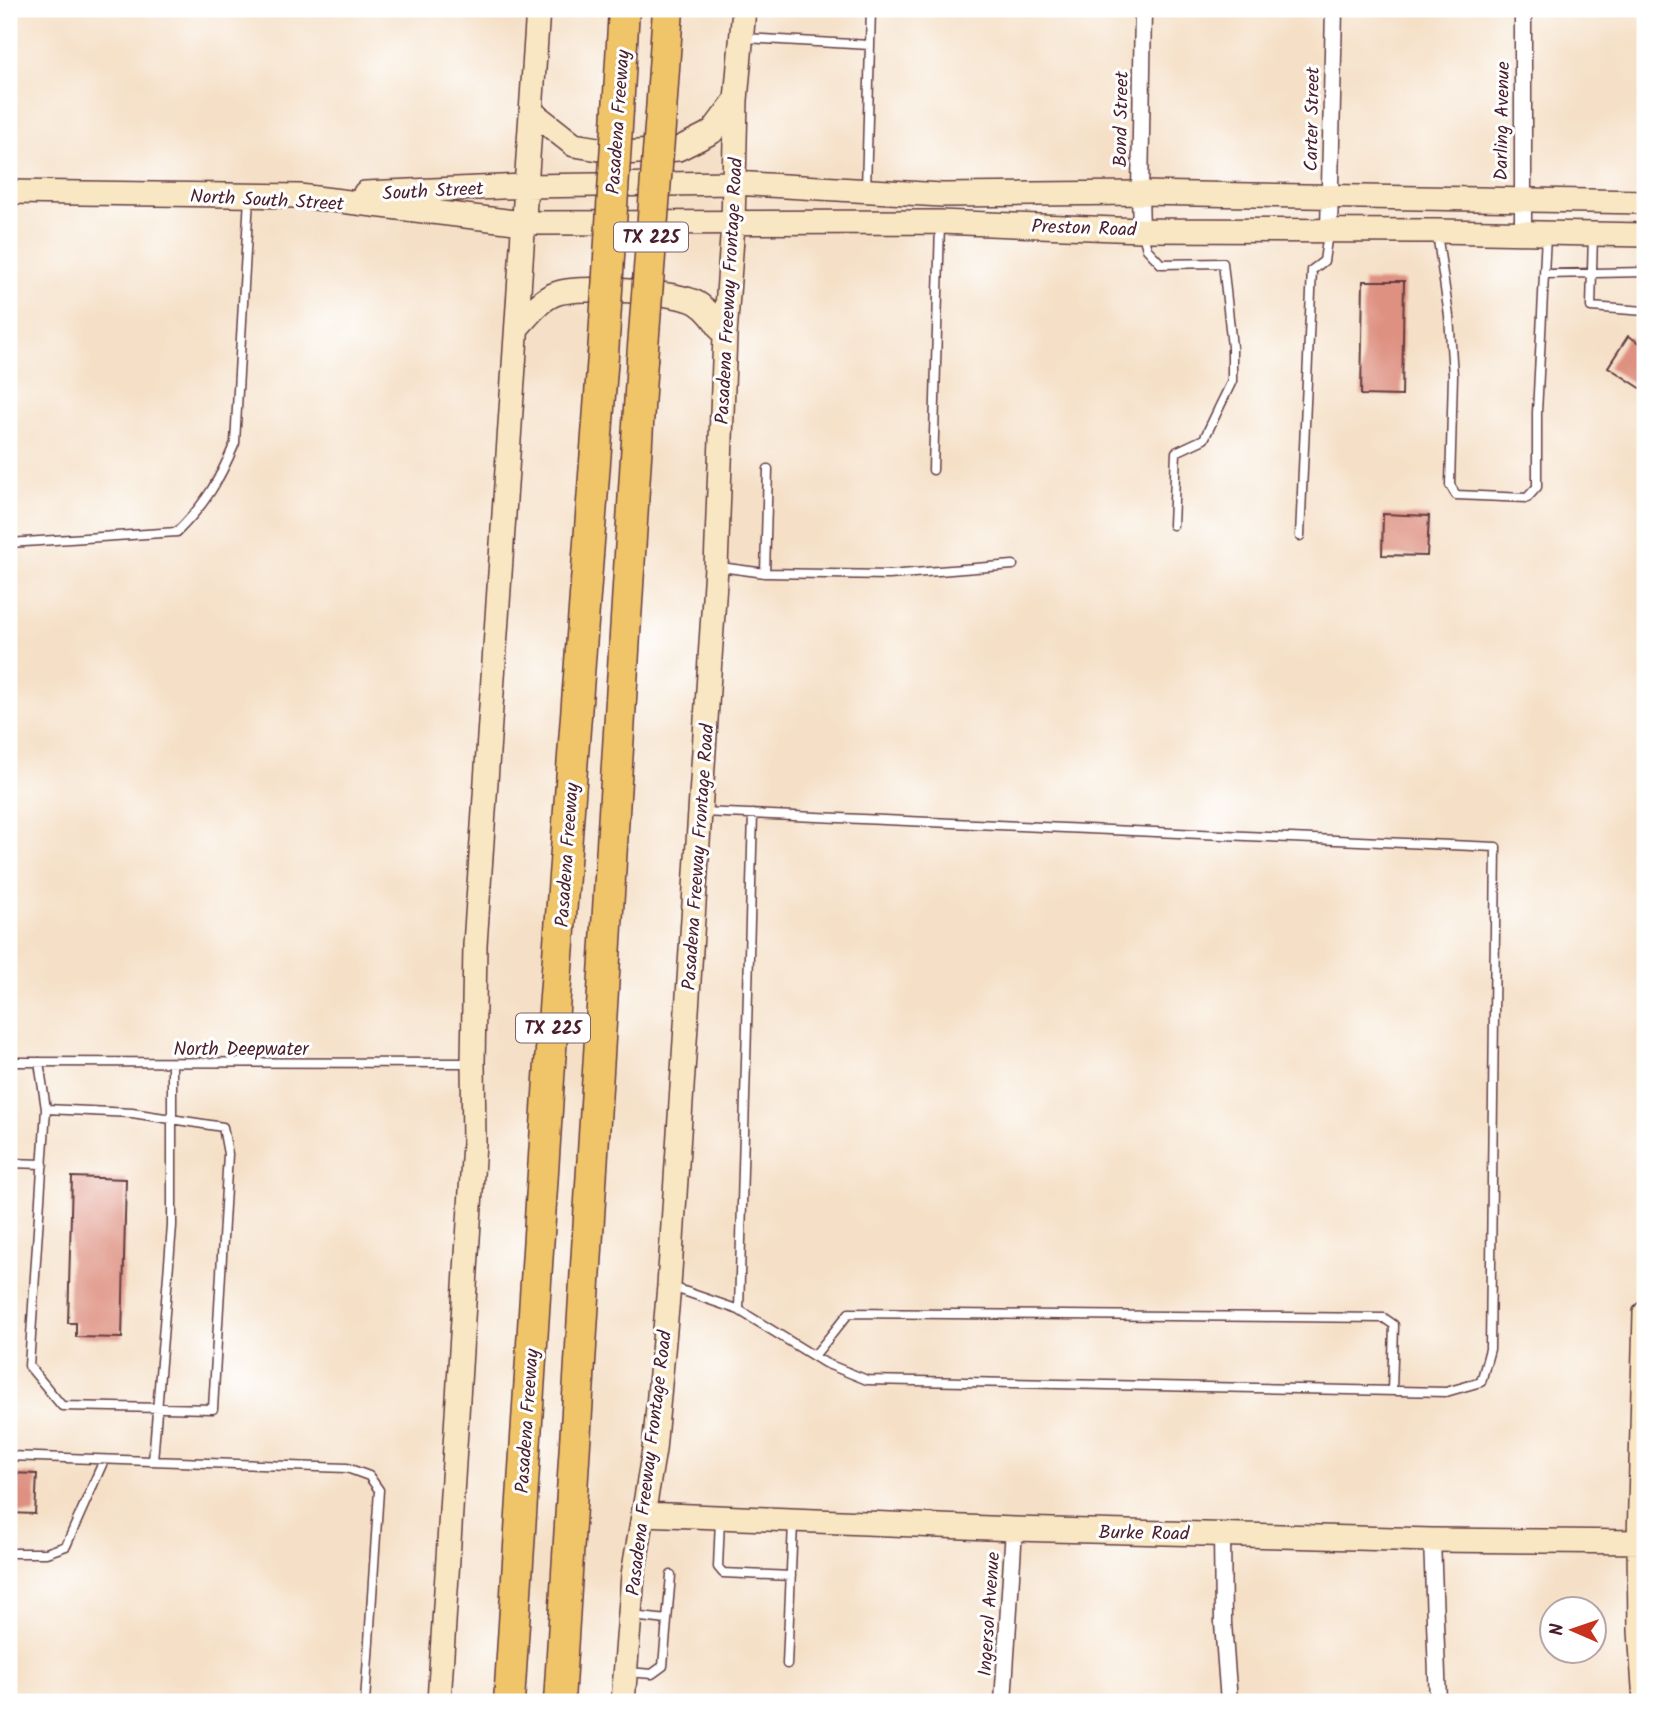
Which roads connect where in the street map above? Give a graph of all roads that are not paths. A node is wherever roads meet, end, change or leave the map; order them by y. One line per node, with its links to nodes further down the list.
1 (538, 9): 12 (main road)
2 (624, 9): 84 (highway, Pasadena Freeway / TX 225, bridge)
3 (668, 9): 85 (highway, TX 225, bridge)
4 (744, 9): 9 (main road, Pasadena Freeway Frontage Road)
5 (872, 9): 10 (lane)
6 (1143, 9): 17 (street, Bond Street)
7 (1334, 9): 21 (street, Carter Street)
8 (1523, 9): 22 (street, Darling Avenue)
9 (741, 38): 10 (lane); 11 (main road, Pasadena Freeway Frontage Road)
10 (870, 45): 15 (lane)
11 (736, 100): 12 (main road); 13 (main road, Pasadena Freeway Frontage Road)
12 (532, 112): 14 (main road)
13 (734, 183): 14 (main road, Preston Road); 15 (main road, Preston Road); 26 (main road, Pasadena Freeway Frontage Road)
14 (526, 186): 20 (main road, South Street); 25 (main road)
15 (866, 191): 18 (main road, Preston Road)
16 (9, 192): 19 (main road, North South Street)
17 (1140, 193): 18 (main road, Preston Road); 21 (main road, Preston Road); 27 (street, Bond Street)
18 (942, 195): 24 (main road)
19 (249, 196): 20 (main road, North South Street); 44 (lane)
20 (299, 197): 25 (main road, North South Street)
21 (1331, 198): 22 (main road, Preston Road); 28 (street, Carter Street)
22 (1521, 201): 23 (main road, Preston Road); 31 (street, Darling Avenue)
23 (1645, 202)
24 (940, 222): 26 (main road, Preston Road); 27 (main road, Preston Road); 41 (lane)
25 (523, 223): 26 (main road, Preston Road); 38 (main road)
26 (733, 223): 39 (main road, Pasadena Freeway Frontage Road)
27 (1141, 230): 28 (main road, Preston Road); 42 (lane)
28 (1329, 230): 29 (main road, Preston Road); 43 (lane)
29 (1436, 231): 31 (main road, Preston Road); 36 (lane)
30 (1547, 232): 31 (main road, Preston Road); 32 (main road, Preston Road); 36 (lane)
31 (1523, 233)
32 (1594, 233): 33 (main road, Preston Road); 35 (lane)
33 (1645, 234)
34 (1645, 272): 35 (lane)
35 (1592, 273): 36 (lane); 37 (lane)
36 (1545, 274)
37 (1645, 311)
38 (517, 328): 39 (main road); 53 (main road)
39 (725, 336): 46 (main road, Pasadena Freeway Frontage Road)
40 (768, 469): 47 (lane)
41 (933, 470)
42 (1173, 525)
43 (1300, 536)
44 (9, 543)
45 (1013, 565): 47 (lane)
46 (716, 567): 47 (lane); 48 (main road, Pasadena Freeway Frontage Road)
47 (765, 573)
48 (699, 812): 49 (lane); 58 (main road, Pasadena Freeway Frontage Road)
49 (753, 814): 59 (lane); 62 (lane)
50 (9, 1062): 51 (lane, North Deepwater)
51 (39, 1062): 52 (lane, North Deepwater); 54 (lane)
52 (172, 1063): 53 (lane, North Deepwater); 55 (lane)
53 (472, 1063): 83 (main road)
54 (46, 1109): 55 (lane); 57 (lane)
55 (171, 1119): 63 (lane); 63 (lane)
56 (9, 1163): 57 (lane)
57 (43, 1164): 63 (lane)
58 (669, 1286): 59 (lane); 67 (main road, Pasadena Freeway Frontage Road)
59 (739, 1310): 61 (lane)
60 (1645, 1313): 73 (main road)
61 (814, 1356): 62 (lane); 62 (lane)
62 (1392, 1391)
63 (157, 1408): 66 (lane)
64 (9, 1457): 65 (lane)
65 (104, 1460): 66 (lane); 74 (lane)
66 (153, 1461): 82 (lane)
67 (643, 1514): 68 (main road, Burke Road); 77 (main road, Pasadena Freeway Frontage Road)
68 (720, 1517): 69 (main road, Burke Road); 76 (lane)
69 (793, 1520): 70 (main road, Burke Road); 76 (lane)
70 (1014, 1529): 71 (main road, Burke Road); 87 (street, Ingersol Avenue)
71 (1222, 1534): 72 (main road, Burke Road); 88 (street)
72 (1432, 1540): 73 (main road, Burke Road); 89 (street)
73 (1642, 1542): 81 (main road)
74 (9, 1553)
75 (671, 1575): 78 (lane)
76 (791, 1576): 79 (lane)
77 (629, 1615): 78 (lane); 80 (main road, Pasadena Freeway Frontage Road)
78 (667, 1620): 80 (lane)
79 (787, 1664)
80 (625, 1671): 86 (main road, Pasadena Freeway Frontage Road)
81 (1645, 1701)
82 (365, 1702)
83 (439, 1702)
84 (509, 1702)
85 (559, 1702)
86 (623, 1702)
87 (1003, 1702)
88 (1229, 1702)
89 (1438, 1702)

